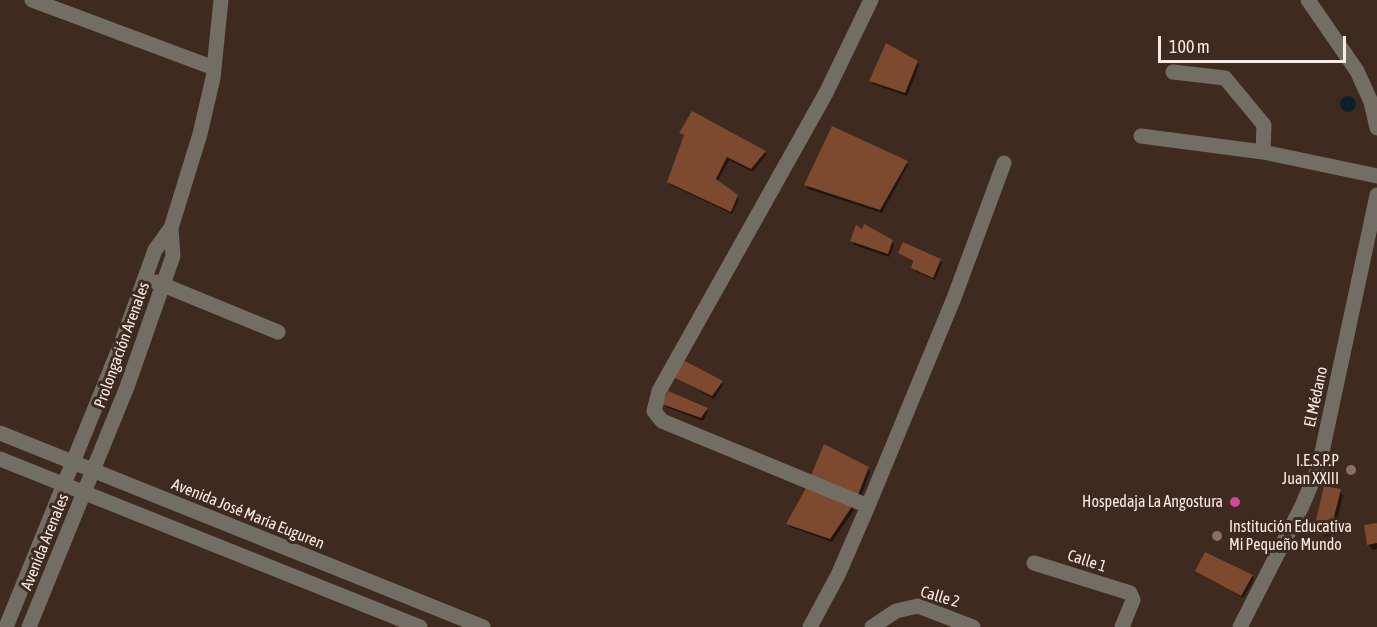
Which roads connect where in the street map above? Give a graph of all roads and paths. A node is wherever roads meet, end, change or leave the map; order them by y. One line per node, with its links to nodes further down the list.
1 (33, 0): 5 (street)
2 (221, 0): 5 (street, Prolongación Arenales)
3 (871, 0): 24 (street)
4 (1308, 0): 7 (street)
5 (214, 68): 14 (street, Prolongación Arenales)
6 (1173, 72): 9 (street)
7 (1377, 128)
8 (1141, 136): 9 (street)
9 (1263, 152): 11 (street); 12 (street)
10 (1004, 163): 24 (street)
11 (1377, 166)
12 (1377, 176)
13 (1377, 195): 34 (street, El Médano)
14 (171, 228): 15 (street, Prolongación Arenales); 16 (street, Prolongación Arenales)
15 (147, 278): 16 (street); 20 (street, Prolongación Arenales)
16 (163, 285): 17 (street); 21 (street, Prolongación Arenales)
17 (278, 332)
18 (0, 433): 20 (street, Avenida José María Euguren)
19 (0, 459): 22 (street)
20 (73, 462): 21 (street, Avenida José María Euguren); 22 (street, Avenida Arenales)
21 (93, 471): 23 (street, Avenida Arenales); 29 (street, Avenida José María Euguren)
22 (63, 486): 23 (street); 26 (street, Avenida Arenales)
23 (83, 495): 27 (street, Avenida Arenales); 28 (street)
24 (868, 506): 30 (street)
25 (1034, 563): 33 (street, Calle 1)
26 (6, 627)
27 (29, 627)
28 (420, 627)
29 (483, 627)
30 (810, 627)
31 (872, 627): 32 (street, Calle 2)
32 (974, 627)
33 (1122, 627)
34 (1240, 627)

